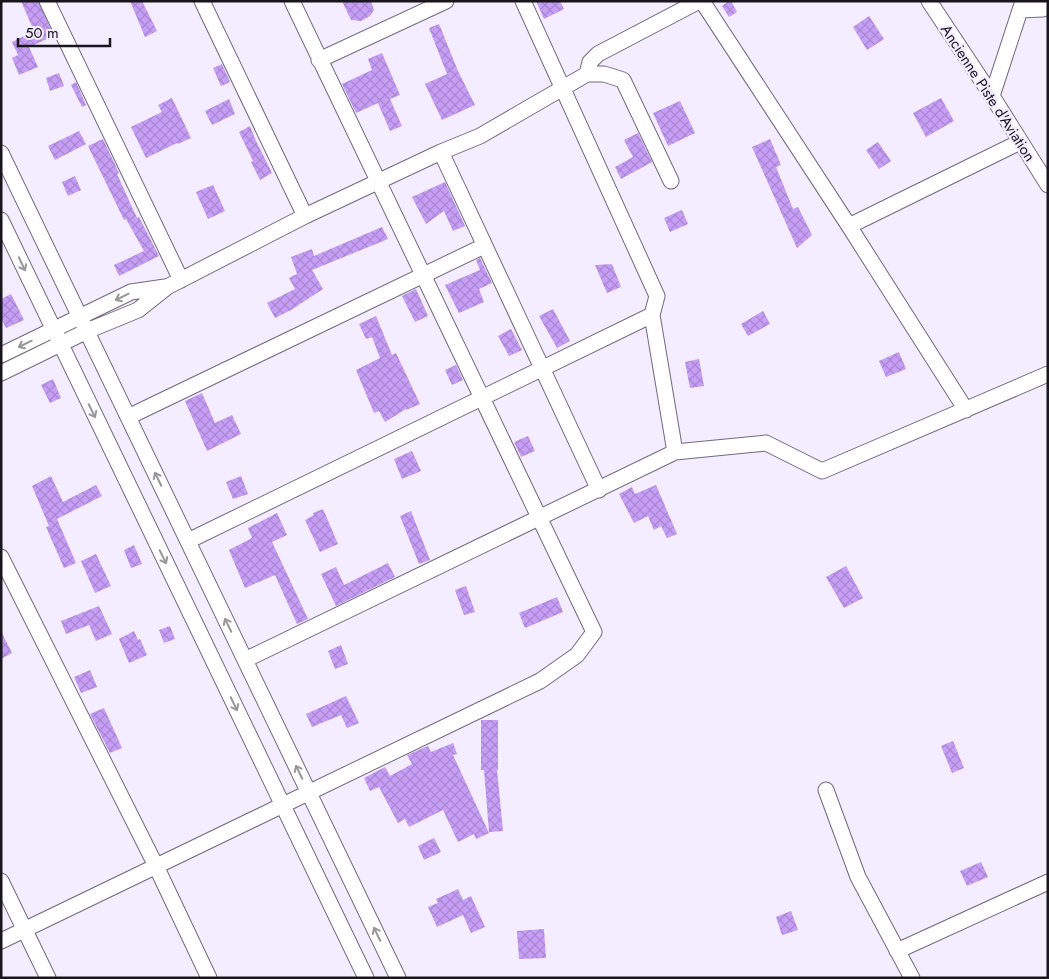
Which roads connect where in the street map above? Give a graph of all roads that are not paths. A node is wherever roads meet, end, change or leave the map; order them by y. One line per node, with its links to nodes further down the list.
1 (48, 1): 25 (street)
2 (202, 1): 20 (street)
3 (292, 1): 10 (street)
4 (446, 1): 10 (street)
5 (523, 1): 12 (street)
6 (701, 1): 11 (street); 22 (street)
7 (928, 1): 13 (street, Ancienne Piste d'Aviation)
8 (1048, 5): 9 (street)
9 (1022, 6): 13 (street)
10 (319, 60): 18 (street)
11 (587, 74): 12 (street); 17 (street)
12 (564, 89): 15 (street); 26 (street)
13 (992, 96): 14 (street, Ancienne Piste d'Aviation)
14 (1020, 142): 19 (street, Ancienne Piste d'Aviation); 22 (street)
15 (442, 152): 18 (street); 23 (street)
16 (1, 154): 27 (street)
17 (671, 181)
18 (377, 182): 20 (street); 24 (street)
19 (1048, 185)
20 (305, 216): 25 (street)
21 (1, 220): 28 (street, one-way to 28)
22 (849, 226): 34 (street)
23 (484, 246): 24 (street); 30 (street)
24 (422, 275): 33 (street); 35 (street)
25 (174, 283): 27 (street)
26 (652, 315): 30 (street); 36 (street)
27 (83, 324): 28 (street); 35 (street)
28 (56, 337): 29 (street, one-way to 29); 31 (street); 44 (street, one-way to 44)
29 (1, 355)
30 (542, 370): 33 (street); 37 (street)
31 (1, 373)
32 (1048, 374): 34 (street)
33 (482, 399): 38 (street); 39 (street)
34 (966, 410): 36 (street)
35 (128, 417): 39 (street, one-way to 35)
36 (675, 452): 37 (street)
37 (599, 490): 38 (street)
38 (539, 518): 41 (street); 43 (street)
39 (188, 540): 41 (street, one-way to 39)
40 (1, 557): 45 (street)
41 (245, 660): 43 (street, one-way to 41)
42 (826, 790): 50 (street)
43 (309, 793): 44 (street); 54 (street, one-way to 43)
44 (283, 805): 45 (street); 53 (street)
45 (156, 866): 48 (street); 52 (street)
46 (1, 881): 48 (street)
47 (1048, 882): 50 (street)
48 (25, 930): 49 (street); 51 (street)
49 (1, 941)
50 (897, 951): 55 (street)
51 (48, 978)
52 (209, 978)
53 (366, 978)
54 (398, 978)
55 (912, 978)

